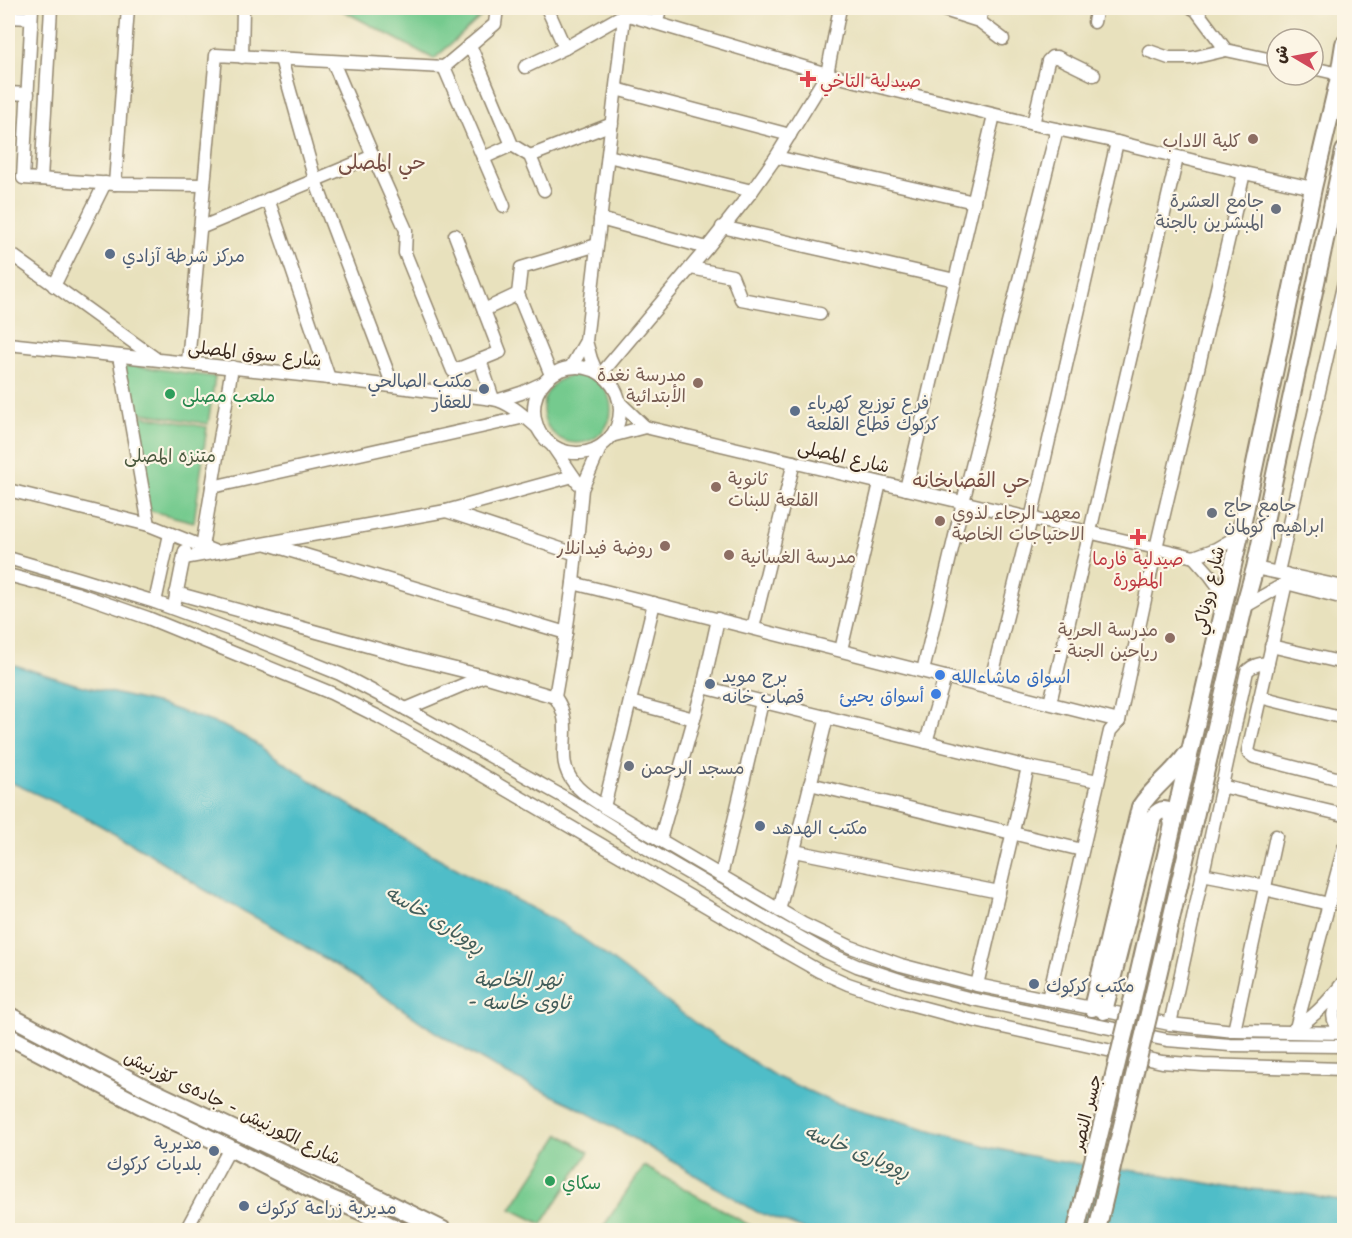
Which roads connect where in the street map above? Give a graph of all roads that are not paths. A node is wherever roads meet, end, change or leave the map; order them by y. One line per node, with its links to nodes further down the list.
1 (51, 8): 52 (street)
2 (128, 8): 54 (street)
3 (243, 8): 24 (street)
4 (497, 8): 20 (street)
5 (547, 8): 21 (street)
6 (660, 8): 16 (street)
7 (840, 8): 31 (street)
8 (938, 8): 15 (street)
9 (983, 8): 15 (street)
10 (1097, 8): 17 (street)
11 (1192, 8): 22 (street)
12 (625, 10): 16 (street); 21 (street); 34 (street)
13 (32, 13): 14 (street); 36 (street)
14 (8, 17)
15 (980, 21): 18 (street)
16 (657, 22): 31 (street)
17 (1094, 22)
18 (1003, 39)
19 (1344, 44): 32 (main road, شارع روناكي)
20 (470, 45): 28 (street); 43 (street)
21 (565, 48): 29 (street)
22 (1226, 50): 23 (street); 25 (street)
23 (1149, 51)
24 (242, 57): 26 (street); 55 (street)
25 (1265, 58)
26 (281, 59): 27 (street); 53 (street)
27 (333, 62): 28 (street); 45 (street)
28 (444, 67): 49 (street)
29 (525, 67)
30 (1325, 71): 32 (street)
31 (827, 74): 37 (street); 41 (street)
32 (1339, 74): 56 (main road, شارع روناكي)
33 (1094, 75): 39 (street)
34 (616, 89): 38 (street); 41 (street)
35 (8, 93): 36 (street)
36 (28, 94): 52 (street)
37 (994, 114): 39 (street); 60 (street)
38 (612, 124): 46 (street); 47 (street)
39 (1033, 124): 40 (street)
40 (1057, 129): 42 (street); 105 (street)
41 (790, 135): 48 (street)
42 (1117, 142): 50 (street); 107 (street)
43 (512, 145): 46 (street); 49 (street)
44 (1344, 151): 71 (main road)
45 (373, 156): 53 (street); 82 (street)
46 (530, 156): 57 (street)
47 (609, 156): 58 (street); 62 (street)
48 (776, 157): 58 (street); 60 (street)
49 (483, 158): 61 (street)
50 (1177, 158): 51 (street); 109 (street)
51 (1244, 173): 56 (street); 114 (street)
52 (41, 179): 54 (street)
53 (315, 180): 59 (street); 89 (street)
54 (110, 183): 55 (street); 74 (street)
55 (204, 184): 64 (street)
56 (1313, 188): 70 (main road, شارع روناكي)
57 (544, 190)
58 (752, 191): 63 (street)
59 (268, 199): 64 (street); 87 (street)
60 (974, 202): 72 (street)
61 (504, 206)
62 (600, 219): 66 (street); 67 (street)
63 (722, 227): 67 (street); 72 (street)
64 (200, 228): 83 (street)
65 (455, 235): 76 (street)
66 (597, 245): 75 (street); 78 (street)
67 (707, 248): 69 (street)
68 (8, 252): 74 (street)
69 (691, 268): 77 (street); 86 (street)
70 (1296, 272): 71 (main road); 111 (main road, شارع روناكي)
71 (1318, 276): 120 (main road)
72 (955, 280): 103 (street)
73 (1344, 282): 122 (street)
74 (54, 286): 81 (street)
75 (518, 294): 76 (street); 88 (street)
76 (484, 310): 82 (street)
77 (820, 314)
78 (586, 341): 84 (street); 86 (street)
79 (8, 344): 80 (street, شارع سوق المصلى)
80 (119, 356): 81 (street, شارع سوق المصلى); 108 (street)
81 (157, 359): 83 (street, شارع سوق المصلى)
82 (480, 360): 90 (street)
83 (188, 362): 85 (street, شارع سوق المصلى)
84 (571, 367): 86 (street); 88 (street)
85 (232, 368): 87 (street, شارع سوق المصلى); 101 (street)
86 (599, 372): 91 (street)
87 (329, 378): 89 (street, شارع سوق المصلى)
88 (547, 379): 90 (street, شارع سوق المصلى); 94 (street)
89 (393, 386): 90 (street, شارع سوق المصلى)
90 (496, 400): 92 (street, شارع سوق المصلى)
91 (620, 403): 93 (street); 95 (street)
92 (525, 417): 94 (street, شارع سوق المصلى); 101 (street)
93 (645, 427): 95 (street, شارع المصلى); 98 (street, شارع المصلى)
94 (538, 428): 96 (street)
95 (611, 436): 97 (street)
96 (551, 444): 97 (street); 99 (street)
97 (601, 446): 102 (street)
98 (794, 462): 100 (street, شارع المصلى); 135 (street)
99 (573, 477): 102 (street); 106 (street)
100 (880, 483): 103 (street, شارع المصلى); 138 (street)
101 (212, 487): 115 (street)
102 (582, 489): 116 (street)
103 (906, 489): 105 (street, شارع المصلى)
104 (8, 490): 108 (street)
105 (963, 502): 107 (street, شارع المصلى); 141 (street)
106 (446, 510): 113 (street); 116 (street)
107 (1031, 519): 109 (street, شارع المصلى); 145 (street)
108 (149, 525): 110 (street)
109 (1090, 533): 114 (street, شارع المصلى); 150 (street)
110 (170, 534): 112 (street); 130 (street)
111 (1240, 535): 117 (street); 128 (main road, شارع روناكي)
112 (188, 541): 115 (street); 119 (street)
113 (266, 543): 115 (street); 136 (street)
114 (1156, 548): 117 (street, شارع المصلى); 155 (street)
115 (201, 551): 119 (street)
116 (576, 554): 124 (street)
117 (1194, 557): 128 (street)
118 (8, 558): 123 (street)
119 (184, 558): 127 (street)
120 (1255, 568): 122 (street); 132 (main road)
121 (8, 576): 126 (street)
122 (1283, 576): 125 (street); 129 (street); 132 (street); 137 (street)
123 (80, 579): 126 (street); 130 (street)
124 (573, 583): 131 (street); 136 (street)
125 (1344, 587)
126 (76, 593): 179 (street)
127 (176, 593): 133 (street); 142 (street)
128 (1226, 597): 157 (main road, شارع روناكي)
129 (1344, 598)
130 (155, 602): 133 (street)
131 (654, 603): 134 (street); 148 (street)
132 (1244, 607): 206 (main road, bridge)
133 (173, 609): 151 (street)
134 (718, 619): 135 (street); 144 (street)
135 (753, 628): 138 (street)
136 (566, 633): 146 (street)
137 (1271, 646): 139 (street); 140 (street)
138 (841, 650): 141 (street)
139 (1268, 663): 147 (street); 162 (street)
140 (1344, 663)
141 (923, 671): 143 (street)
142 (484, 676): 146 (street); 151 (street)
143 (945, 677): 145 (street); 156 (street)
144 (703, 687): 149 (street); 153 (street)
145 (989, 688): 150 (street)
146 (555, 697): 163 (street)
147 (1260, 697): 154 (street); 159 (street)
148 (630, 702): 153 (street); 163 (street)
149 (762, 702): 152 (street); 173 (street)
150 (1050, 703): 155 (street)
151 (406, 709): 178 (street)
152 (827, 717): 156 (street); 161 (street)
153 (694, 718): 168 (street)
154 (1344, 718)
155 (1119, 721): 160 (street)
156 (927, 742): 158 (street)
157 (1190, 750): 165 (main road, شارع روناكي); 187 (main road)
158 (1028, 767): 160 (street); 166 (street)
159 (1344, 780)
160 (1098, 781): 170 (street)
161 (810, 784): 166 (street); 171 (street)
162 (1221, 786): 164 (street); 172 (street)
163 (604, 807): 168 (street)
164 (1344, 815)
165 (1173, 825): 185 (main road, شارع روناكي); 187 (main road)
166 (1012, 833): 170 (street); 175 (street)
167 (1276, 836): 174 (street)
168 (660, 840): 173 (street)
169 (1344, 847): 176 (street)
170 (1082, 850): 184 (street)
171 (794, 851): 175 (street); 177 (street)
172 (1202, 874): 174 (street); 189 (street)
173 (721, 876): 177 (street)
174 (1265, 887): 176 (street); 191 (street)
175 (999, 892): 181 (street)
176 (1329, 904): 190 (street)
177 (779, 910): 181 (street)
178 (826, 952): 179 (street); 186 (street)
179 (819, 971): 199 (street)
180 (1344, 981): 183 (street)
181 (977, 985): 182 (street)
182 (1027, 995): 184 (street); 186 (street)
183 (1340, 997): 190 (street); 194 (street)
184 (1048, 999): 187 (street)
185 (1132, 1002): 205 (main road, جسر النصر, bridge)
186 (992, 1003): 195 (street)
187 (1098, 1009): 189 (street)
188 (8, 1015): 196 (main road, شارع الكورنيش - جادەی کۆرنیش)
189 (1170, 1024): 191 (street)
190 (1292, 1030): 192 (street); 194 (street)
191 (1234, 1031): 192 (street)
192 (1267, 1032): 195 (street)
193 (8, 1036): 198 (main road)
194 (1344, 1037): 195 (street)
195 (1267, 1045)
196 (78, 1052): 197 (main road, شارع الكورنيش - جادەی کۆرنیش); 198 (main road)
197 (104, 1065): 200 (main road); 204 (main road, شارع الكورنيش - جادەی کۆرنیش)
198 (69, 1068): 200 (main road)
199 (1344, 1069)
200 (96, 1082): 201 (main road)
201 (230, 1148): 202 (street); 203 (main road)
202 (186, 1230)
203 (399, 1230)
204 (443, 1230)
205 (1076, 1230)
206 (1097, 1230)

